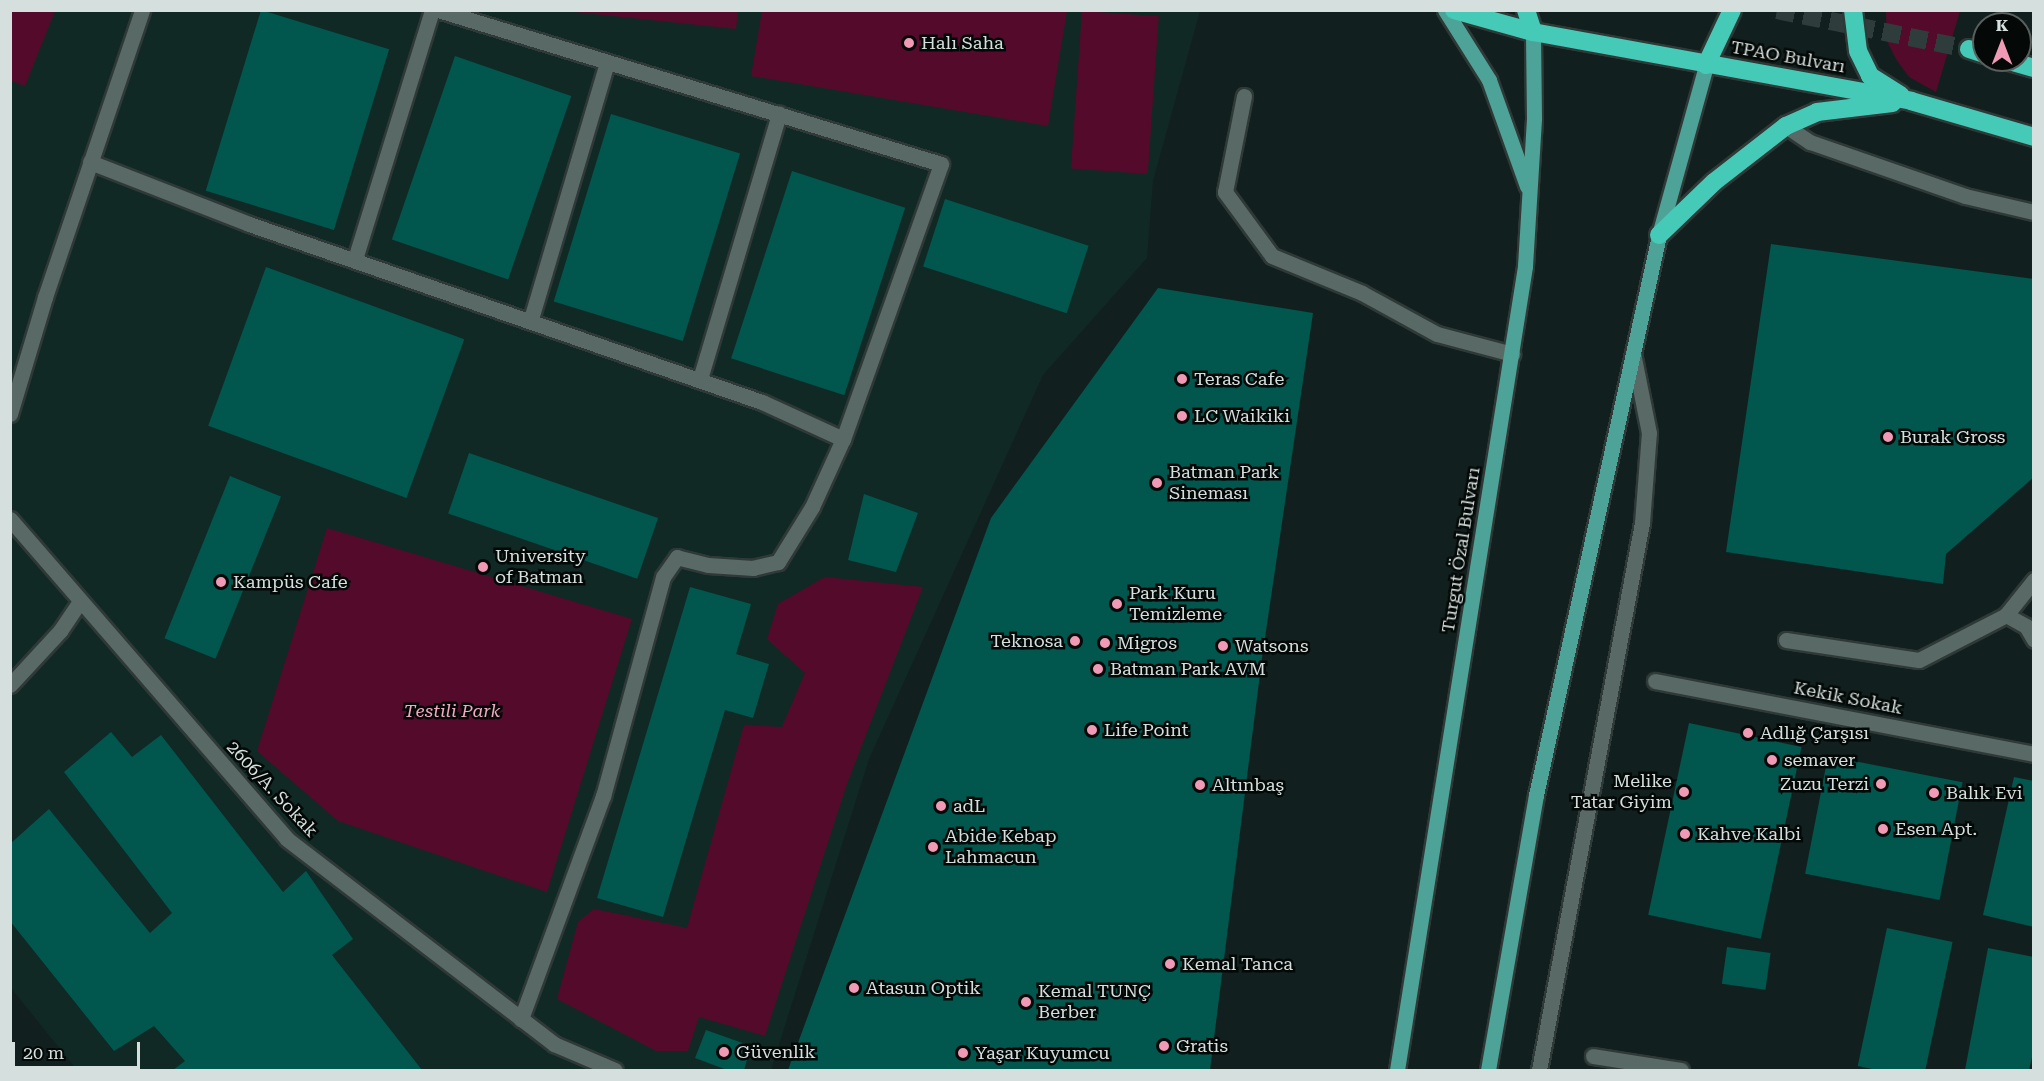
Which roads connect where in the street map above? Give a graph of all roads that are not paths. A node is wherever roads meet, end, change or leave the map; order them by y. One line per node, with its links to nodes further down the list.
1 (142, 10): 17 (street)
2 (432, 10): 21 (street)
3 (438, 10): 10 (street)
4 (1444, 10): 18 (main road)
5 (1454, 10): 9 (highway, TPAO Bulvarı)
6 (1526, 10): 9 (highway)
7 (1732, 10): 11 (highway)
8 (1853, 10): 13 (highway)
9 (1533, 32): 11 (highway, TPAO Bulvarı); 18 (main road, Turgut Özal Bulvarı)
10 (608, 62): 14 (street); 22 (street)
11 (1706, 65): 13 (highway, TPAO Bulvarı); 20 (main road)
12 (1244, 96): 24 (street)
13 (1911, 100): 15 (highway); 16 (highway, TPAO Bulvarı)
14 (779, 114): 25 (street); 27 (street)
15 (1786, 126): 19 (street); 20 (highway)
16 (2034, 137)
17 (90, 162): 21 (street); 26 (street)
18 (1530, 194): 24 (main road, Turgut Özal Bulvarı)
19 (2034, 212)
20 (1659, 235): 23 (main road)
21 (355, 259): 22 (street)
22 (531, 319): 25 (street)
23 (1633, 353): 41 (main road); 42 (street)
24 (1512, 354): 40 (main road, Turgut Özal Bulvarı)
25 (700, 379): 27 (street)
26 (10, 414)
27 (843, 439): 37 (street)
28 (11, 521): 30 (street, 2606/A. Sokak)
29 (2034, 580): 31 (street)
30 (80, 601): 35 (street); 37 (street, 2606/A. Sokak)
31 (2006, 615): 32 (street); 33 (street)
32 (1786, 640)
33 (2034, 640)
34 (1655, 681): 36 (street, Kekik Sokak)
35 (10, 685)
36 (2034, 754)
37 (521, 1019): 39 (street, 2606/A. Sokak)
38 (1593, 1056): 43 (street)
39 (615, 1071)
40 (1397, 1071)
41 (1488, 1071)
42 (1539, 1071)
43 (1681, 1071)

